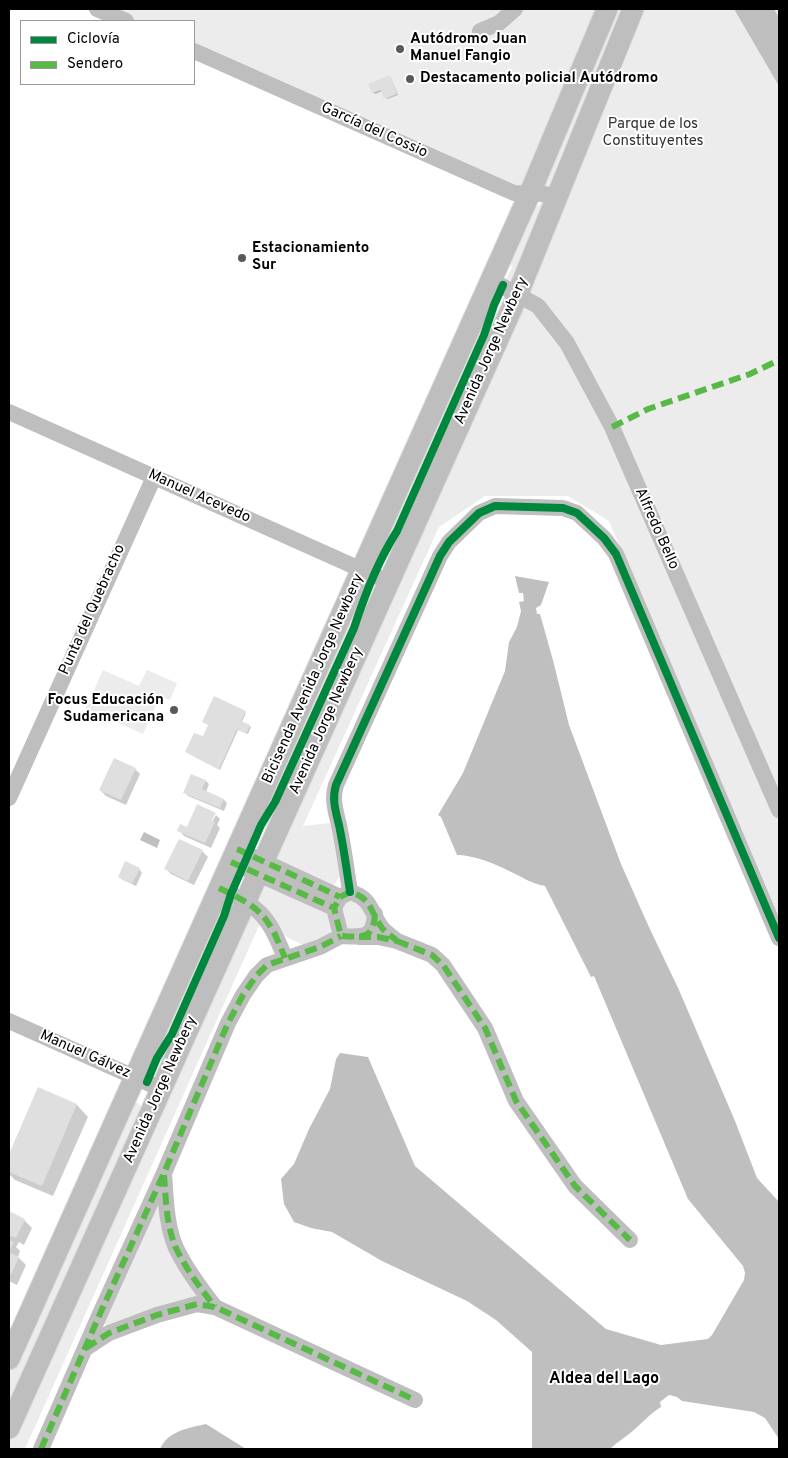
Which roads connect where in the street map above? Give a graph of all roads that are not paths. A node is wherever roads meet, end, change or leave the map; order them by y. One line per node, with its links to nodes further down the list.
1 (97, 9): 5 (street)
2 (515, 9): 6 (street)
3 (607, 9): 8 (main road, Avenida Jorge Newbery)
4 (633, 9): 9 (main road, Avenida Jorge Newbery)
5 (124, 20)
6 (480, 31)
7 (195, 51): 8 (street, García del Cossio)
8 (530, 194): 9 (street, García del Cossio); 10 (main road, Avenida Jorge Newbery)
9 (557, 199): 11 (main road, Avenida Jorge Newbery)
10 (492, 280): 11 (street, Alfredo Bello); 14 (main road, Avenida Jorge Newbery)
11 (518, 294): 15 (main road, Avenida Jorge Newbery); 17 (street, Alfredo Bello)
12 (9, 412): 13 (street, Manuel Acevedo)
13 (154, 477): 14 (street, Manuel Acevedo); 16 (street, Punta del Quebracho)
14 (362, 570): 15 (street, Manuel Acevedo); 18 (main road, Avenida Jorge Newbery)
15 (389, 582): 19 (main road, Avenida Jorge Newbery)
16 (9, 798)
17 (779, 810)
18 (234, 855): 19 (street); 20 (main road, Avenida Jorge Newbery)
19 (260, 868): 21 (street); 22 (main road, Avenida Jorge Newbery)
20 (220, 888): 22 (street); 30 (main road, Avenida Jorge Newbery)
21 (341, 899): 23 (street); 24 (street); 26 (street)
22 (246, 900): 28 (street); 31 (main road, Avenida Jorge Newbery)
23 (375, 914): 25 (street); 27 (street)
24 (341, 936): 25 (street); 28 (street)
25 (359, 937): 27 (street)
26 (779, 938)
27 (397, 941): 33 (street)
28 (284, 958): 32 (street)
29 (9, 1021): 30 (street, Manuel Gálvez)
30 (135, 1077): 31 (street, Manuel Gálvez); 36 (main road, Avenida Jorge Newbery)
31 (161, 1089): 38 (main road, Avenida Jorge Newbery)
32 (164, 1173): 34 (street); 35 (street)
33 (630, 1240)
34 (215, 1307): 35 (street); 37 (street)
35 (86, 1348): 39 (street)
36 (9, 1359)
37 (414, 1400)
38 (9, 1428)
39 (40, 1449)

